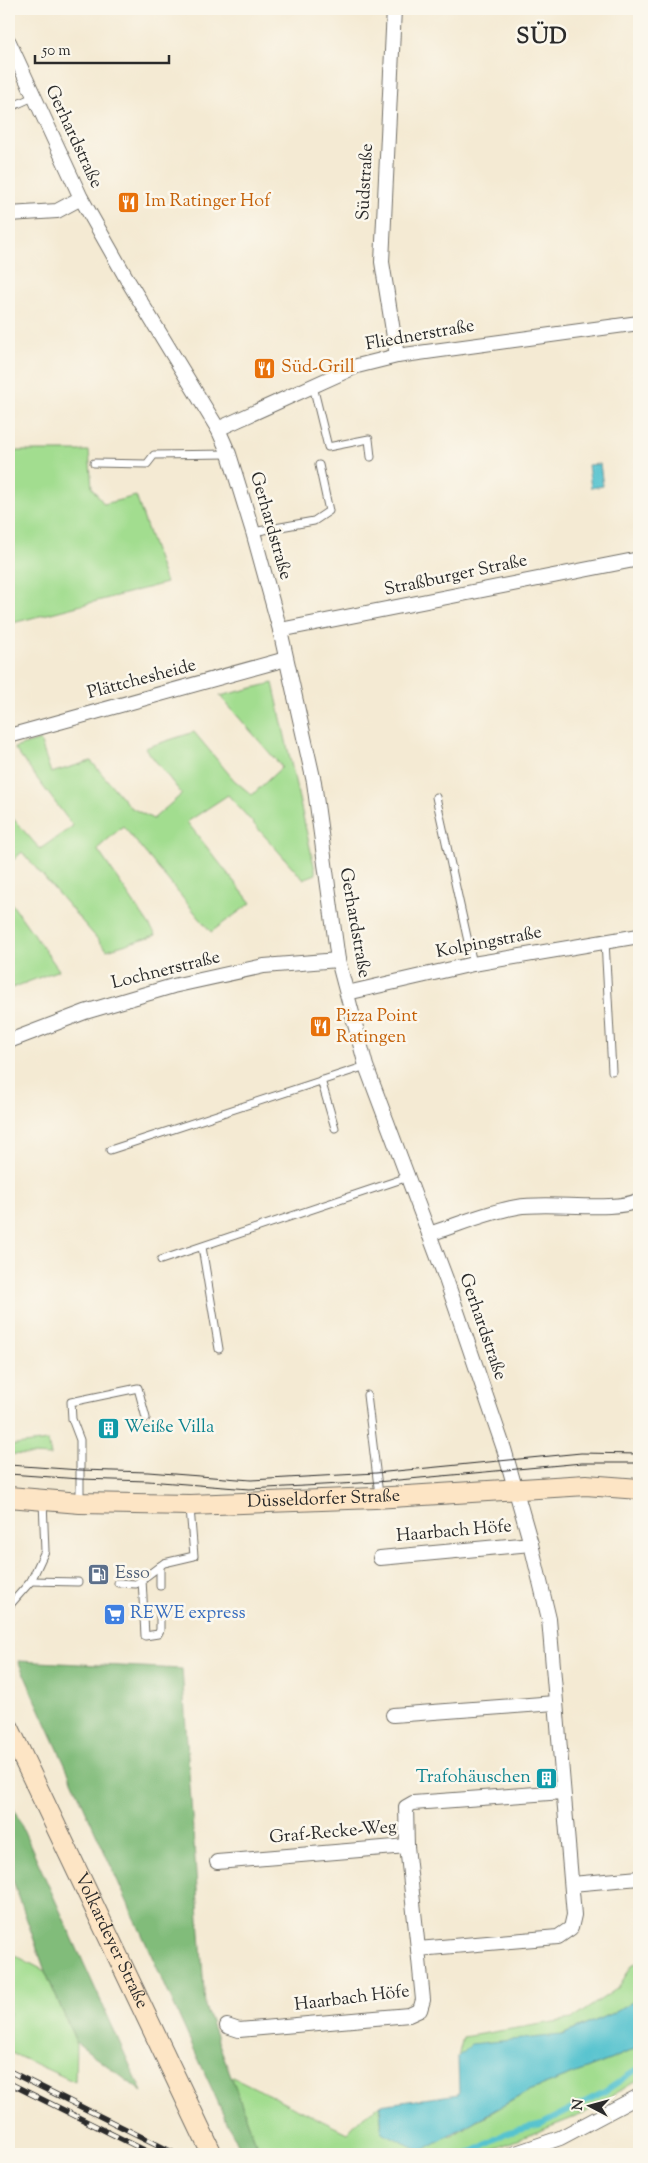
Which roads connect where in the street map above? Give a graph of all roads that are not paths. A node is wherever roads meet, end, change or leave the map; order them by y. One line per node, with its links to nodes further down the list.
1 (394, 9): 8 (street, Südstraße)
2 (9, 42): 3 (street, Gerhardstraße)
3 (33, 97): 4 (lane); 5 (street, Gerhardstraße)
4 (9, 108)
5 (81, 198): 6 (street); 10 (street, Gerhardstraße)
6 (9, 214)
7 (639, 323): 8 (street, Fliednerstraße)
8 (397, 356): 9 (street, Fliednerstraße)
9 (313, 386): 10 (street, Fliednerstraße); 12 (lane)
10 (218, 429): 11 (street, Gerhardstraße)
11 (229, 454): 13 (lane); 15 (street, Gerhardstraße)
12 (371, 456)
13 (94, 463)
14 (319, 465): 15 (lane)
15 (254, 532): 17 (street, Gerhardstraße)
16 (639, 559): 17 (street, Straßburger Straße)
17 (280, 630): 18 (street, Gerhardstraße)
18 (286, 659): 19 (street, Plättchesheide); 23 (street, Gerhardstraße)
19 (9, 736)
20 (436, 797): 24 (lane)
21 (639, 936): 22 (street, Kolpingstraße)
22 (605, 941): 24 (street, Kolpingstraße); 28 (lane)
23 (338, 960): 25 (street, Gerhardstraße); 26 (street, Lochnerstraße)
24 (473, 964): 25 (street, Kolpingstraße)
25 (347, 993): 27 (street, Gerhardstraße)
26 (9, 1041)
27 (366, 1066): 29 (lane); 32 (street, Gerhardstraße)
28 (612, 1071)
29 (321, 1080): 30 (lane); 31 (lane)
30 (335, 1128)
31 (110, 1150)
32 (408, 1177): 34 (street, Gerhardstraße); 35 (lane)
33 (639, 1200): 34 (street)
34 (429, 1234): 41 (street, Gerhardstraße)
35 (202, 1247): 36 (lane); 37 (lane)
36 (161, 1260)
37 (218, 1349)
38 (367, 1395): 42 (lane)
39 (146, 1418): 45 (lane)
40 (639, 1489): 41 (main road, Düsseldorfer Straße)
41 (515, 1490): 42 (main road, Düsseldorfer Straße); 47 (street, Haarbach Höfe)
42 (379, 1498): 46 (main road, Düsseldorfer Straße)
43 (43, 1500): 44 (main road, Düsseldorfer Straße); 45 (main road, Düsseldorfer Straße); 51 (lane)
44 (13, 1502)
45 (80, 1503): 46 (main road, Düsseldorfer Straße)
46 (190, 1505): 49 (lane)
47 (531, 1544): 48 (street, Haarbach Höfe); 57 (street, Haarbach Höfe)
48 (380, 1558)
49 (160, 1566): 50 (lane); 54 (lane)
50 (142, 1579): 53 (lane); 56 (lane)
51 (31, 1581): 52 (lane); 55 (lane)
52 (78, 1582)
53 (118, 1584)
54 (160, 1586)
55 (9, 1606)
56 (160, 1613)
57 (555, 1703): 58 (street); 60 (street, Haarbach Höfe)
58 (393, 1714)
59 (9, 1728): 68 (main road, Volkardeyer Straße)
60 (563, 1792): 61 (street, Graf-Recke-Weg); 64 (street, Haarbach Höfe)
61 (407, 1846): 62 (street, Graf-Recke-Weg); 65 (street, Haarbach Höfe)
62 (217, 1862)
63 (639, 1878): 64 (street)
64 (572, 1884): 65 (street, Haarbach Höfe)
65 (418, 1949): 66 (street, Haarbach Höfe)
66 (227, 2026)
67 (639, 2096): 69 (street)
68 (212, 2154)
69 (513, 2154)

